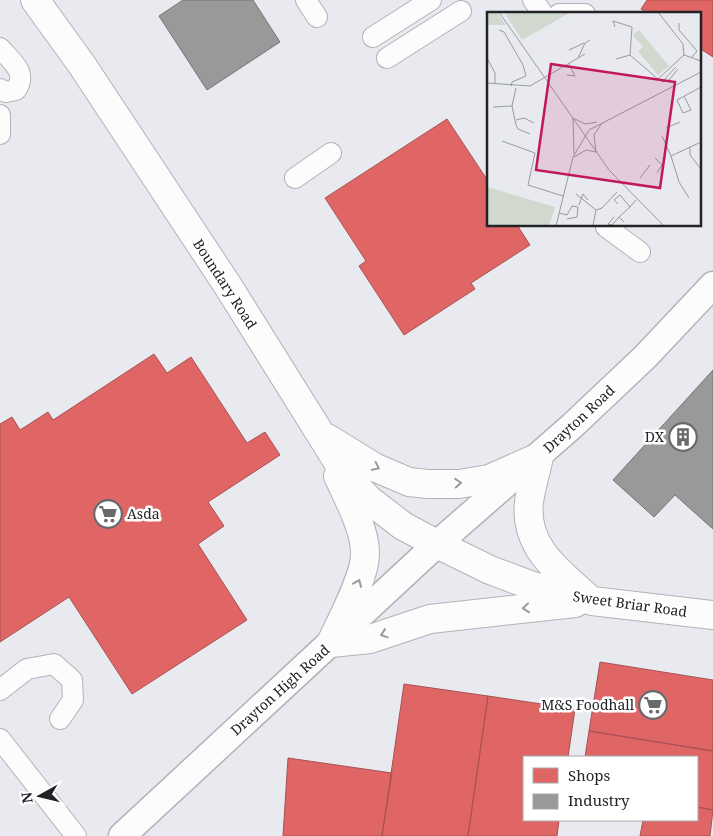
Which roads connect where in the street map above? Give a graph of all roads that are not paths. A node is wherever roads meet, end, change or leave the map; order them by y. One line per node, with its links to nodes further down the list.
1 (35, 0): 19 (highway, Boundary Road)
2 (306, 0): 7 (lane)
3 (430, 0): 8 (lane)
4 (533, 0): 6 (lane)
5 (461, 11): 10 (lane)
6 (542, 12)
7 (317, 17)
8 (373, 37)
9 (0, 48): 11 (lane)
10 (387, 58)
11 (0, 89)
12 (0, 115): 13 (lane)
13 (0, 134)
14 (332, 152): 15 (lane)
15 (296, 178)
16 (606, 227): 17 (lane)
17 (640, 252)
18 (713, 285): 20 (main road, Drayton Road)
19 (319, 433): 20 (highway, one-way to 20); 21 (highway, Boundary Road); 24 (highway, one-way to 19)
20 (539, 457): 21 (main road, Drayton Road); 22 (highway)
21 (437, 544): 22 (highway, Sweet Briar Road); 24 (main road, Drayton High Road)
22 (592, 601): 23 (highway, Sweet Briar Road); 24 (highway, one-way to 24)
23 (713, 615)
24 (332, 643): 29 (main road, Drayton High Road)
25 (0, 690): 26 (lane)
26 (60, 720)
27 (0, 739): 28 (lane)
28 (76, 836)
29 (122, 836)

